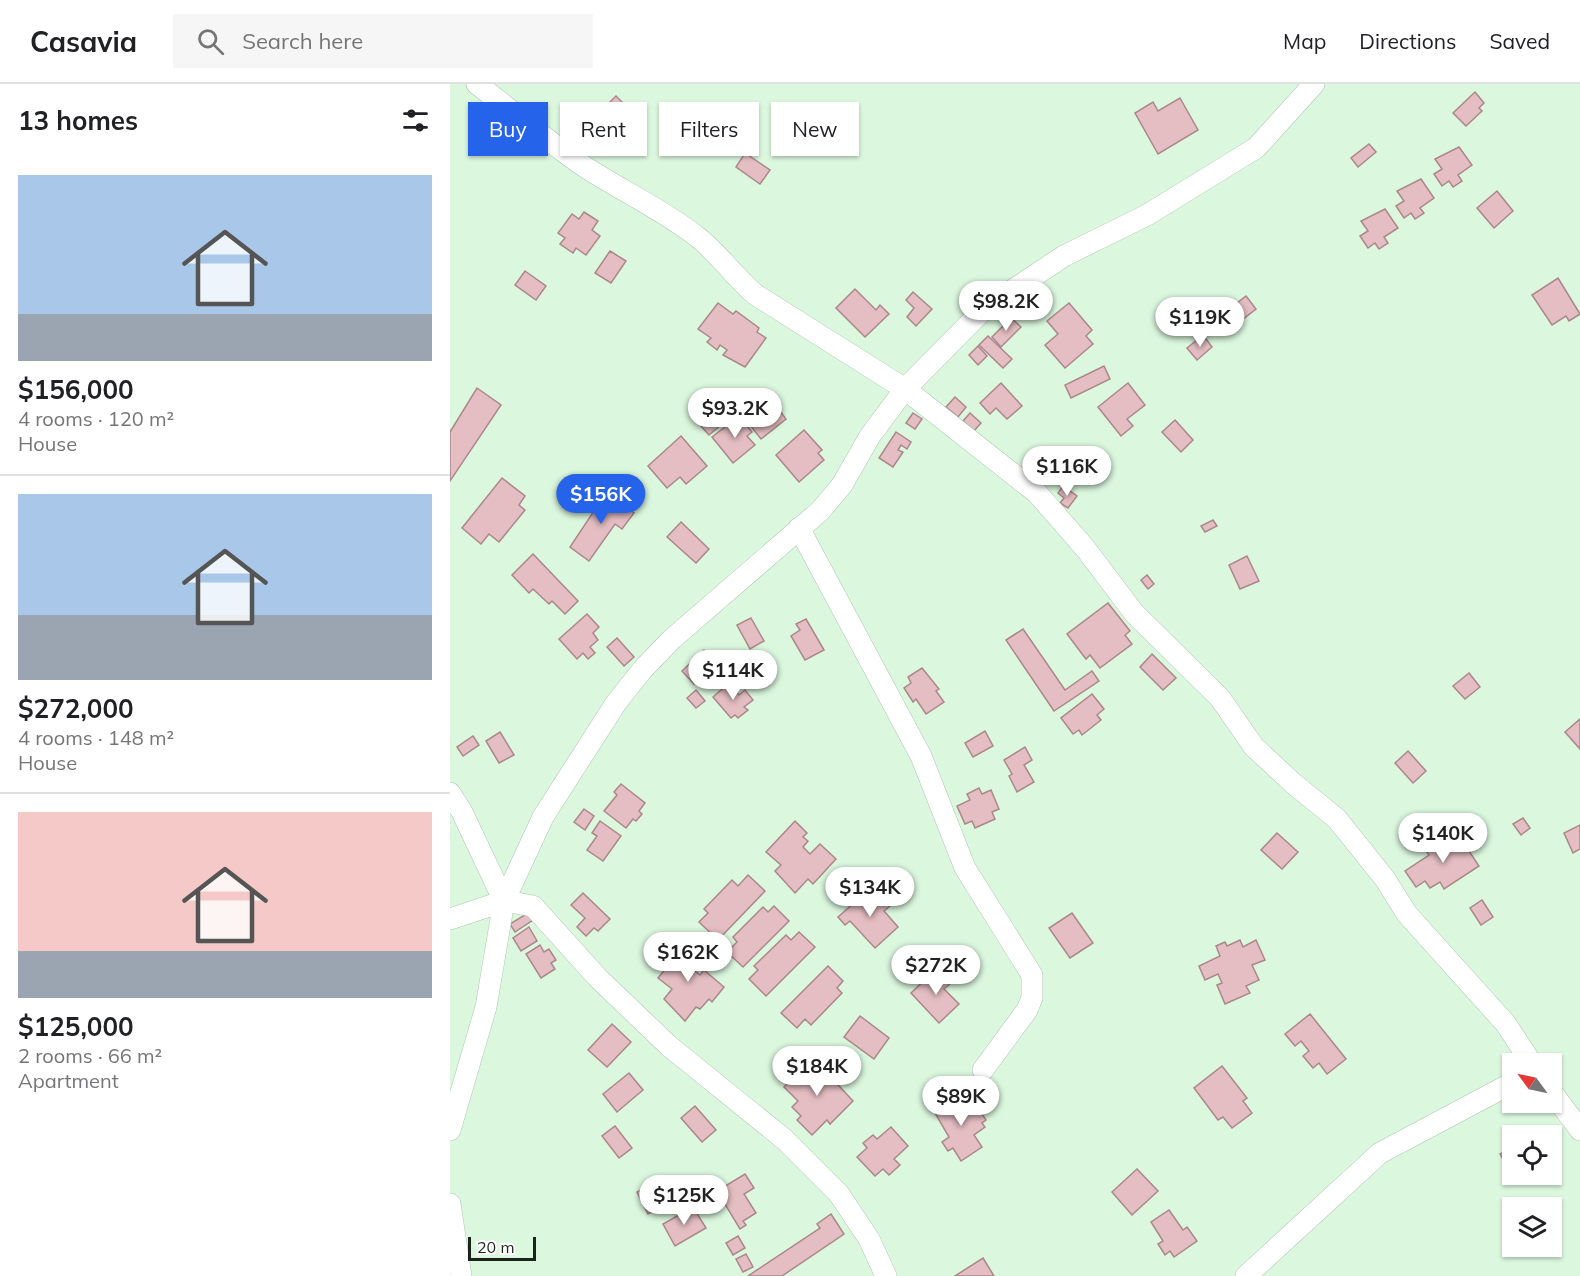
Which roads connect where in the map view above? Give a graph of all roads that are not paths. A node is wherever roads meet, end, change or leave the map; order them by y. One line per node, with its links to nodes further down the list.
1 (477, 84): 3 (street)
2 (1314, 84): 3 (street)
3 (905, 389): 4 (street); 8 (street)
4 (799, 528): 6 (street); 9 (street)
5 (450, 793): 6 (street)
6 (504, 901): 7 (street); 12 (street); 16 (street)
7 (450, 919)
8 (1525, 1053)
9 (983, 1070)
10 (1502, 1088): 17 (street)
11 (1562, 1106): 13 (street)
12 (450, 1130)
13 (1580, 1130)
14 (450, 1204): 15 (street)
15 (461, 1276)
16 (886, 1276)
17 (1246, 1276)

